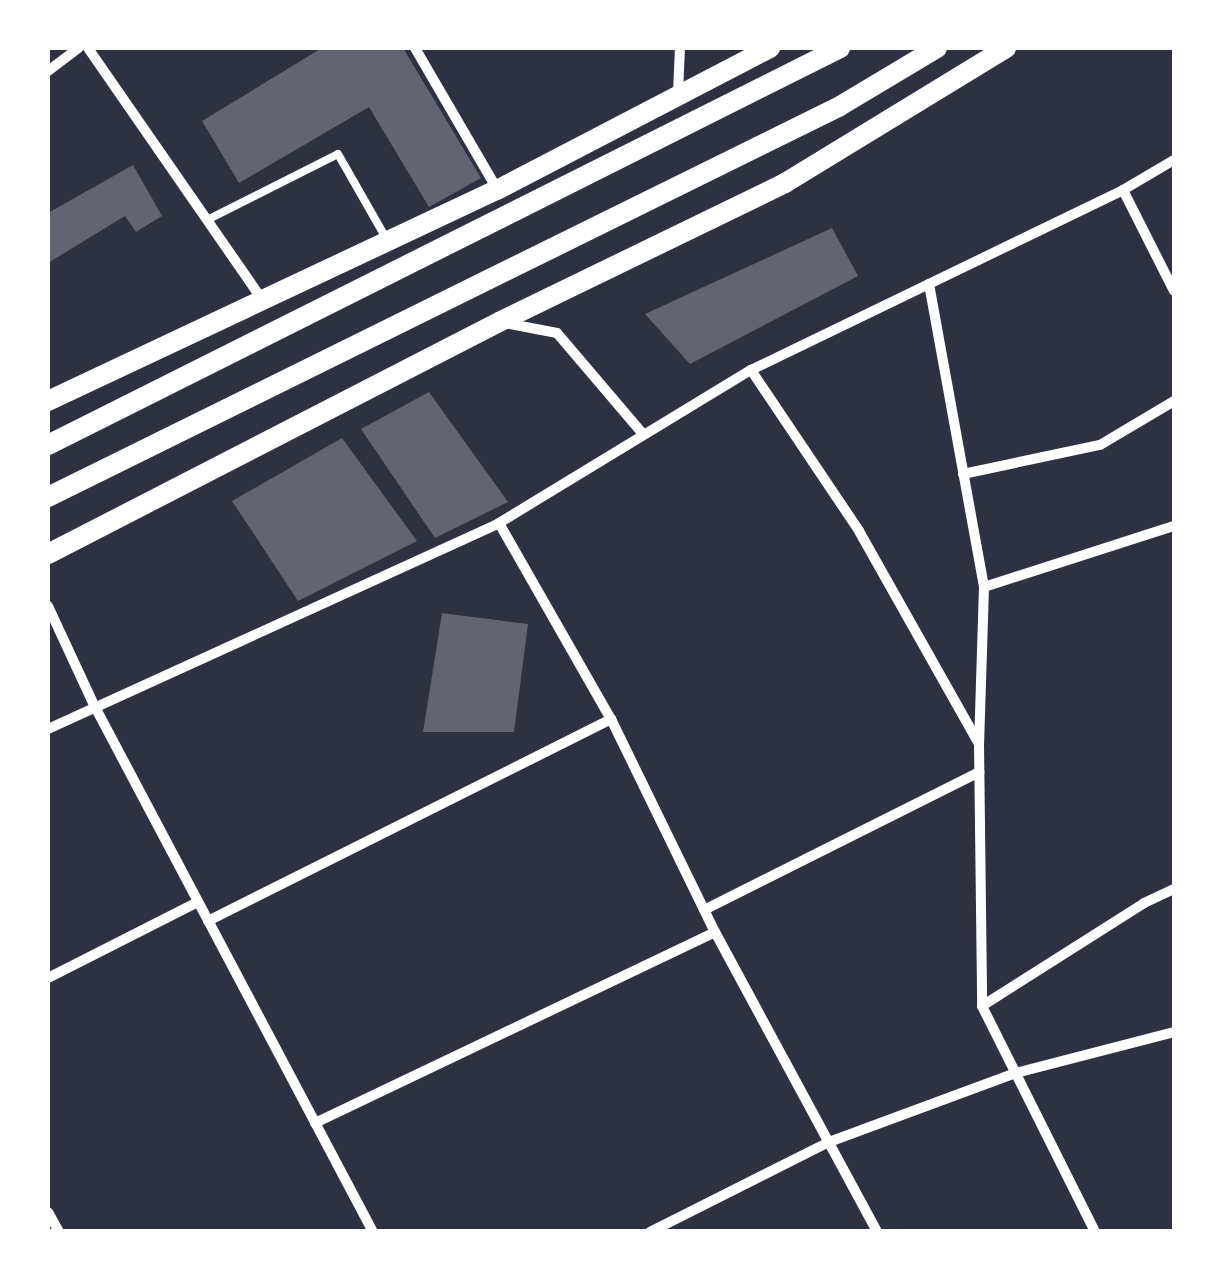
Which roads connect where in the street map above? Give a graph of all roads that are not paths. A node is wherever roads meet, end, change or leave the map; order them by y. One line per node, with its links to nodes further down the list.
1 (78, 48): 9 (street)
2 (88, 48): 14 (street)
3 (415, 48): 12 (street)
4 (680, 48): 10 (street)
5 (770, 48): 10 (main road)
6 (840, 48): 24 (main road)
7 (937, 48): 26 (main road)
8 (1006, 48): 19 (main road)
9 (48, 71)
10 (678, 93): 12 (main road)
11 (1174, 160): 13 (street)
12 (498, 190): 15 (main road)
13 (1124, 190): 16 (street); 17 (street)
14 (210, 220): 15 (lane); 18 (street)
15 (387, 241): 18 (main road)
16 (929, 284): 20 (street); 25 (street)
17 (1174, 291)
18 (262, 299): 21 (main road)
19 (500, 322): 23 (street); 29 (main road)
20 (751, 370): 23 (street); 35 (street)
21 (48, 401)
22 (1174, 401): 25 (street)
23 (642, 433): 27 (street)
24 (48, 445)
25 (963, 474): 30 (street)
26 (48, 497)
27 (500, 522): 32 (street); 33 (street)
28 (1174, 526): 30 (street)
29 (48, 554)
30 (984, 588): 35 (street)
31 (48, 606): 32 (street)
32 (94, 705): 34 (street); 38 (street)
33 (611, 720): 39 (street); 40 (street)
34 (48, 729)
35 (979, 744): 36 (street)
36 (980, 772): 39 (street); 43 (street)
37 (1174, 889): 43 (street)
38 (198, 902): 40 (street); 42 (street)
39 (704, 910): 41 (street)
40 (208, 921): 46 (street)
41 (715, 932): 46 (street); 47 (street)
42 (48, 978)
43 (982, 1006): 45 (street)
44 (1174, 1032): 45 (street)
45 (1016, 1073): 47 (street); 53 (street)
46 (315, 1123): 50 (street)
47 (829, 1142): 51 (street); 52 (street)
48 (48, 1212): 49 (street)
49 (54, 1229)
50 (372, 1232)
51 (650, 1232)
52 (877, 1232)
53 (1096, 1232)

